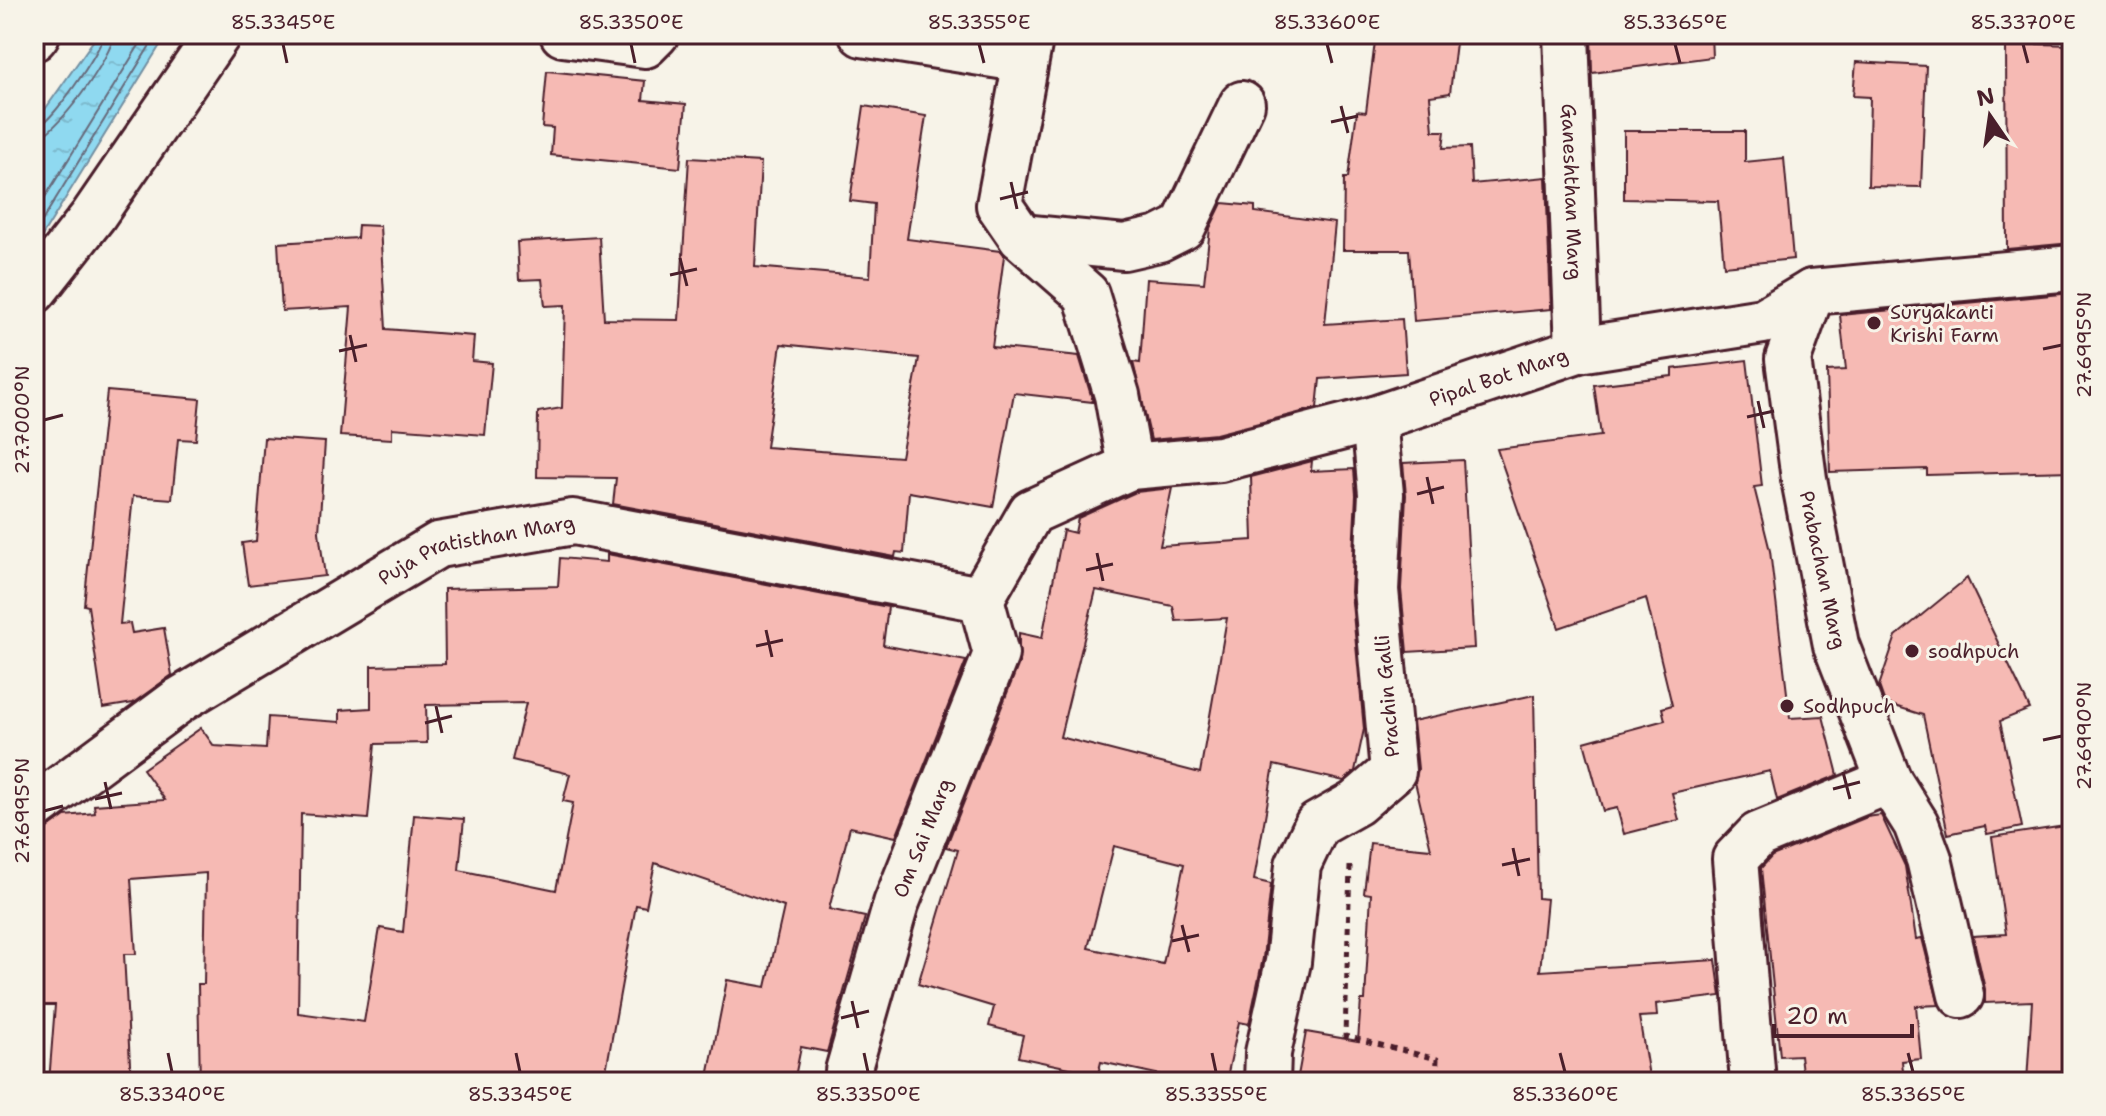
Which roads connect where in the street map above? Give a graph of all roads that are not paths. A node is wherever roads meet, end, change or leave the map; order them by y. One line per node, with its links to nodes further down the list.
1 (218, 34): 10 (street)
2 (563, 34): 3 (street)
3 (656, 34)
4 (862, 34): 6 (street)
5 (1566, 34): 12 (street, Ganeshthan Marg)
6 (1028, 47): 8 (street)
7 (1242, 104): 8 (street)
8 (1021, 237): 14 (street)
9 (2072, 268): 11 (street, Pipal Bot Marg)
10 (34, 291)
11 (1812, 292): 12 (street, Pipal Bot Marg); 16 (street, Prabachan Marg)
12 (1578, 350): 13 (street, Pipal Bot Marg)
13 (1374, 419): 14 (street, Pipal Bot Marg); 20 (street, Prachin Galli)
14 (1130, 467): 15 (street, Pipal Bot Marg)
15 (981, 599): 17 (street, Puja Pratisthan Marg); 19 (street, Om Sai Marg)
16 (1889, 781): 18 (street, Prabachan Marg); 21 (street)
17 (34, 808)
18 (1961, 995)
19 (849, 1082)
20 (1267, 1082)
21 (1753, 1082)

